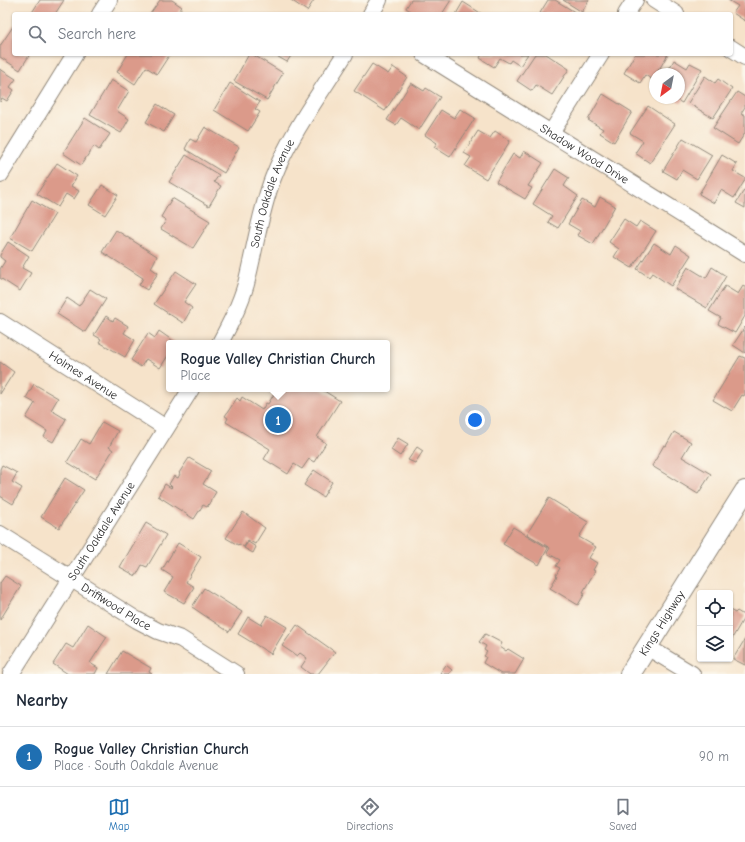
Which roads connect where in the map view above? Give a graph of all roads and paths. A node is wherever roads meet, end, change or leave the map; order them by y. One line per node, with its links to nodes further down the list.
1 (109, 0): 5 (street)
2 (379, 0): 6 (street)
3 (634, 0): 7 (street)
4 (654, 0): 8 (street)
5 (101, 12)
6 (371, 12)
7 (627, 12)
8 (673, 12)
9 (733, 49): 14 (street)
10 (74, 56): 16 (street)
11 (344, 56): 19 (street, South Oakdale Avenue)
12 (427, 56): 15 (street, Shadow Wood Drive)
13 (600, 56): 15 (street)
14 (745, 57)
15 (551, 134): 17 (street, Shadow Wood Drive)
16 (0, 175)
17 (745, 254)
18 (0, 322): 21 (street, Holmes Avenue)
19 (222, 340)
20 (189, 392): 21 (street, South Oakdale Avenue)
21 (166, 428): 24 (street, South Oakdale Avenue)
22 (745, 491): 25 (street, Kings Highway)
23 (0, 534): 24 (street, Driftwood Place)
24 (71, 578): 26 (street, South Oakdale Avenue); 27 (street, Driftwood Place)
25 (647, 647): 28 (street, Kings Highway); 29 (street)
26 (11, 674)
27 (236, 674)
28 (630, 674)
29 (692, 674)

